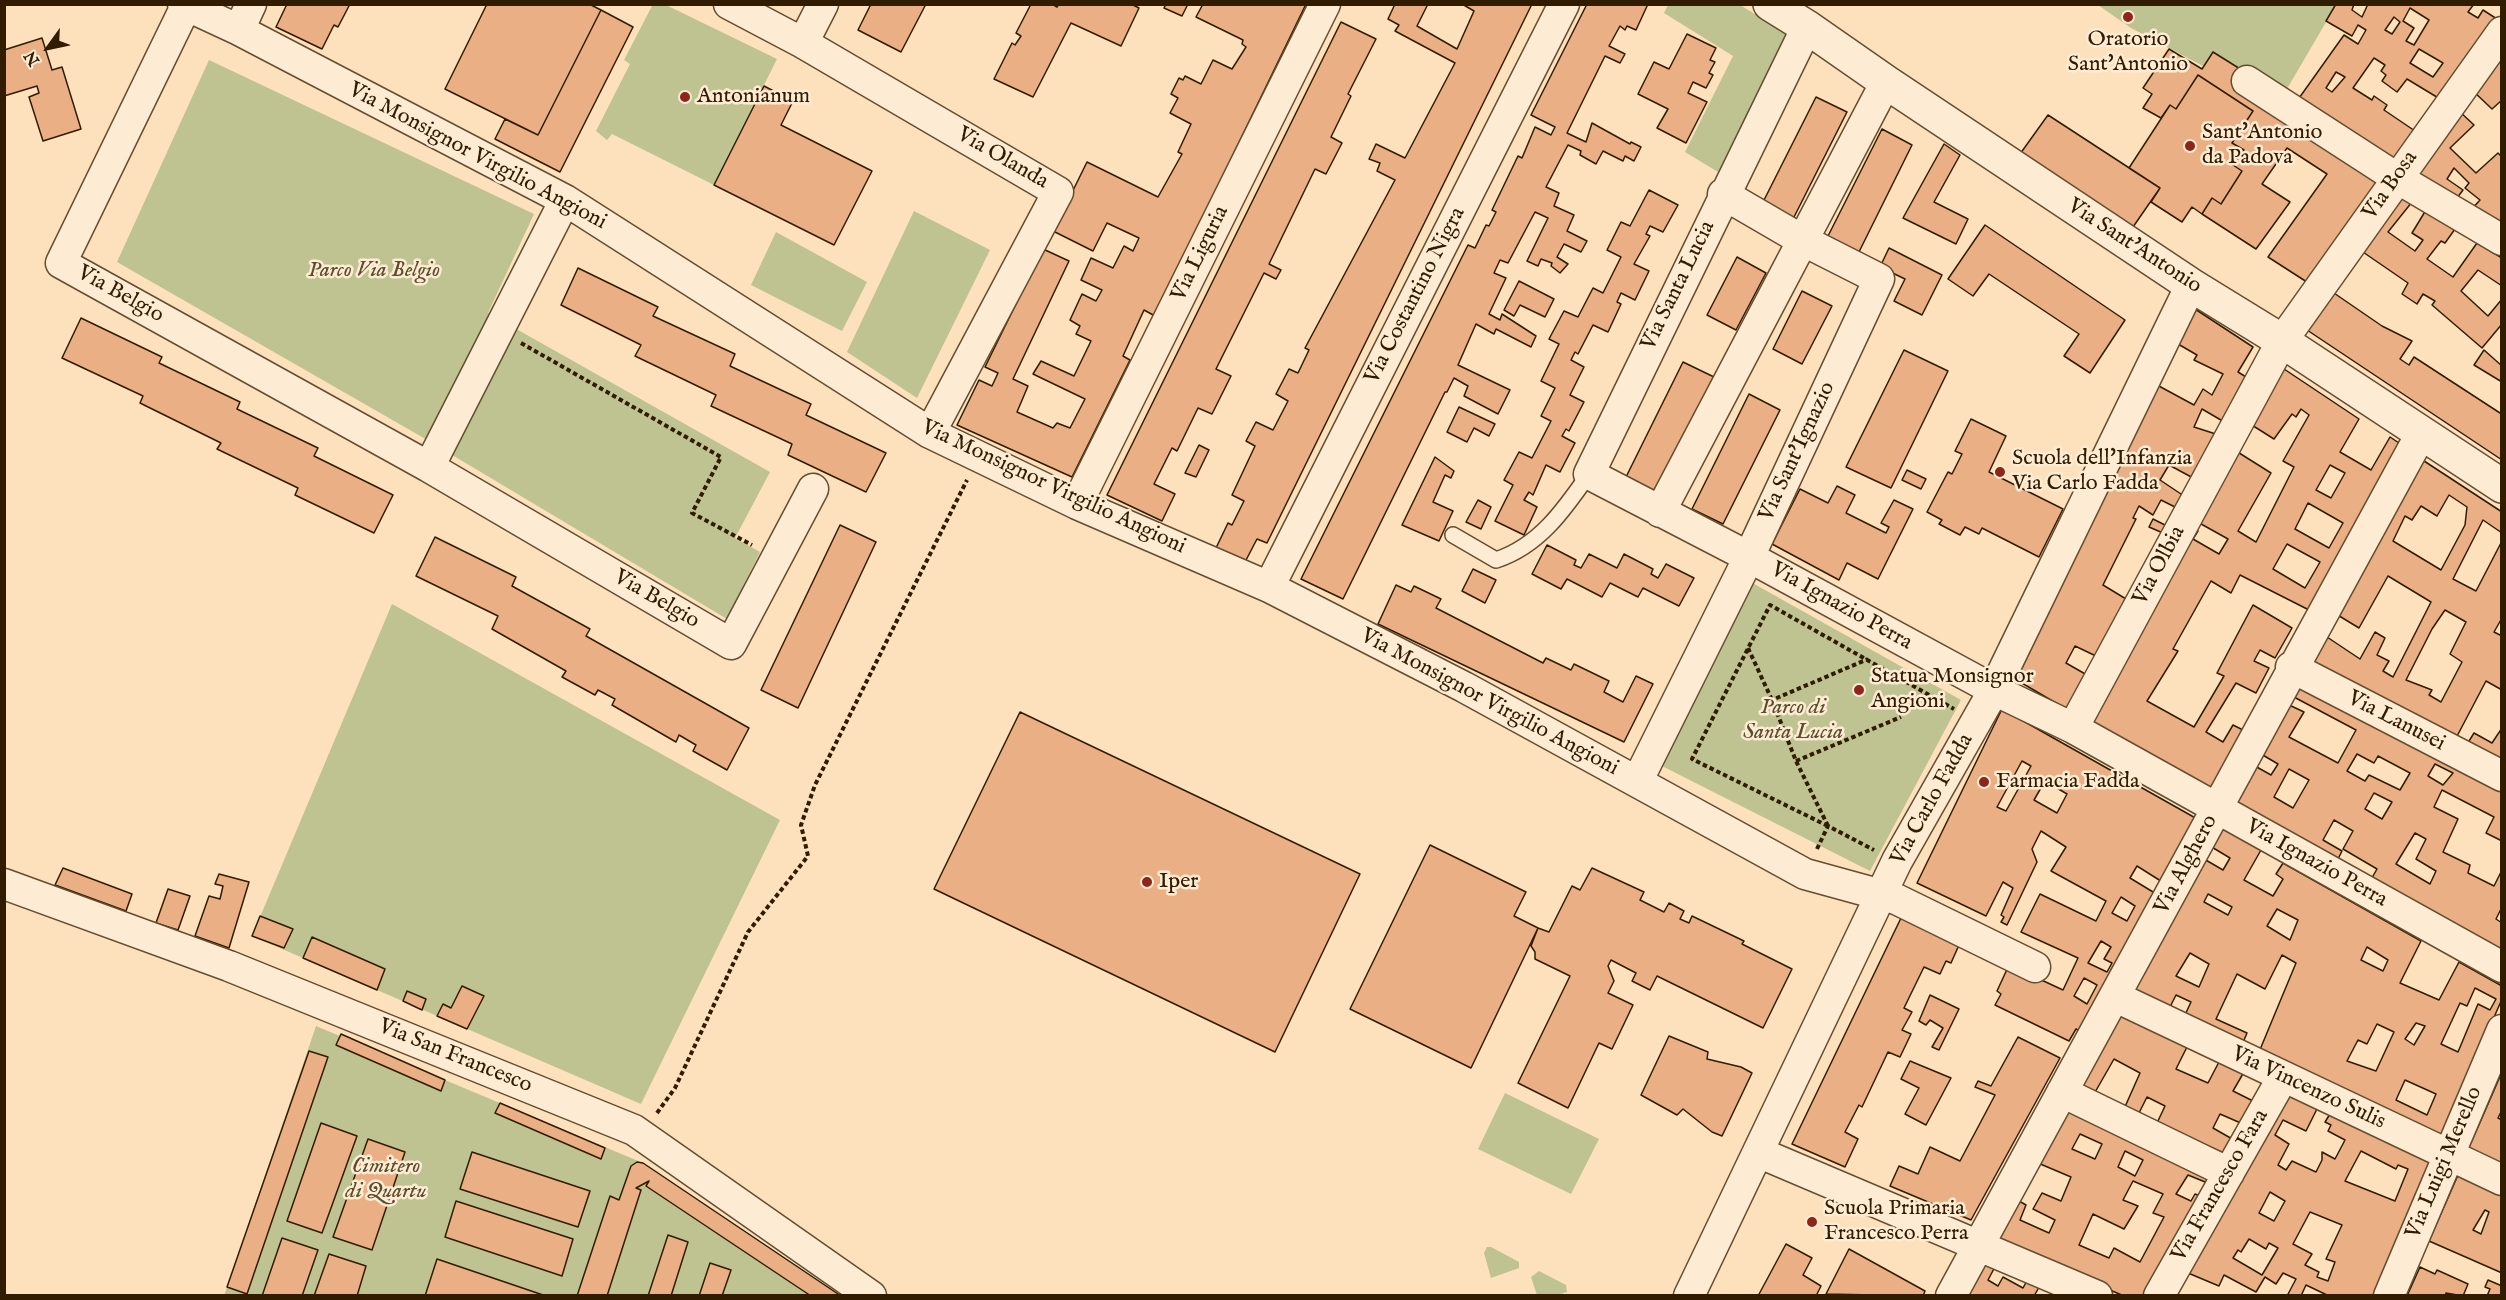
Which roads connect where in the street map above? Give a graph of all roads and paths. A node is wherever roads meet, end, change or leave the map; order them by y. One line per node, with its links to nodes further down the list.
1 (729, 4): 10 (street, Via Olanda)
2 (823, 4): 10 (street)
3 (1325, 4): 28 (street, Via Liguria)
4 (1564, 4): 33 (street, Via Costantino Nigra)
5 (1770, 4): 8 (street, Via Sant'Antonio)
6 (185, 5): 7 (street, Via Monsignor Virgilio Angioni); 24 (street, Via Belgio)
7 (245, 17): 15 (street, Via Monsignor Virgilio Angioni)
8 (1808, 27): 12 (street, Via Sant'Antonio); 14 (street, Via Santa Lucia)
9 (2502, 32): 13 (street, Via Bosa)
10 (803, 43): 21 (street, Via Olanda)
11 (2247, 81): 13 (street)
12 (1886, 82): 16 (street); 18 (street, Via Sant'Antonio)
13 (2397, 178): 17 (street); 20 (street, Via Bosa)
14 (1724, 194): 16 (street, Via Sant'Ignazio); 25 (street, Via Santa Lucia)
15 (565, 200): 19 (street); 21 (street, Via Monsignor Virgilio Angioni)
16 (1802, 240): 29 (street); 31 (street, Via Sant'Ignazio)
17 (2502, 240)
18 (2191, 285): 20 (street, Via Sant'Antonio); 38 (street, Via Carlo Fadda)
19 (499, 330): 24 (street); 32 (path)
20 (2282, 341): 22 (street, Via Sant'Antonio); 42 (street, Via Olbia)
21 (930, 433): 23 (street, Via Monsignor Virgilio Angioni)
22 (2421, 434): 26 (street, Via Sant'Antonio); 37 (street, Via Alghero)
23 (978, 457): 28 (street, Via Monsignor Virgilio Angioni); 58 (path)
24 (429, 467): 32 (street, Via Belgio)
25 (1588, 474): 29 (street); 30 (lane)
26 (2502, 486)
27 (813, 489): 32 (street, Via Belgio)
28 (1077, 504): 33 (street, Via Monsignor Virgilio Angioni)
29 (1660, 512): 31 (street)
30 (1453, 535)
31 (1749, 557): 34 (street, Via Ignazio Perra); 45 (street, Via Sant'Ignazio)
32 (777, 559)
33 (1269, 587): 45 (street, Via Monsignor Virgilio Angioni)
34 (1906, 642): 36 (path); 38 (street, Via Ignazio Perra)
35 (1748, 648): 36 (path); 39 (path); 47 (path)
36 (1867, 660): 39 (path); 41 (path)
37 (2291, 667): 44 (street, Via Lanusei); 46 (street, Via Alghero)
38 (1994, 690): 41 (street, Via Carlo Fadda); 42 (street, Via Ignazio Perra)
39 (1772, 700): 43 (path)
40 (1901, 717): 43 (path)
41 (1976, 721): 48 (street, Via Carlo Fadda)
42 (2073, 728): 46 (street, Via Ignazio Perra)
43 (1796, 761): 47 (path)
44 (2502, 776)
45 (1637, 782): 49 (street, Via Monsignor Virgilio Angioni)
46 (2217, 810): 53 (street, Via Ignazio Perra); 54 (street, Via Alghero)
47 (1828, 826): 48 (path); 49 (path)
48 (1897, 861): 51 (street, Via Carlo Fadda)
49 (1805, 874): 51 (street, Via Monsignor Virgilio Angioni)
50 (4, 884): 58 (street, Via San Francesco)
51 (1881, 895): 52 (street, Via Carlo Fadda); 59 (street, Via Carlo Fadda)
52 (2035, 967)
53 (2502, 967)
54 (2116, 997): 56 (street, Via Vincenzo Sulis); 57 (street, Via Alghero)
55 (2502, 1030): 60 (street, Via Luigi Merello)
56 (2283, 1077): 60 (street, Via Vincenzo Sulis); 61 (street, Via Francesco Fara)
57 (2062, 1092): 61 (street); 63 (street, Via Alghero)
58 (649, 1140): 64 (street, Via San Francesco)
59 (1760, 1153): 63 (street); 65 (street, Via Carlo Fadda)
60 (2449, 1155): 62 (street, Via Vincenzo Sulis); 69 (street, Via Luigi Merello)
61 (2229, 1173): 68 (street, Via Francesco Fara)
62 (2502, 1180)
63 (1977, 1244): 66 (street, Via Alghero); 67 (street)
64 (871, 1296)
65 (1689, 1296)
66 (1951, 1296)
67 (2097, 1296)
68 (2158, 1296)
69 (2389, 1296)

